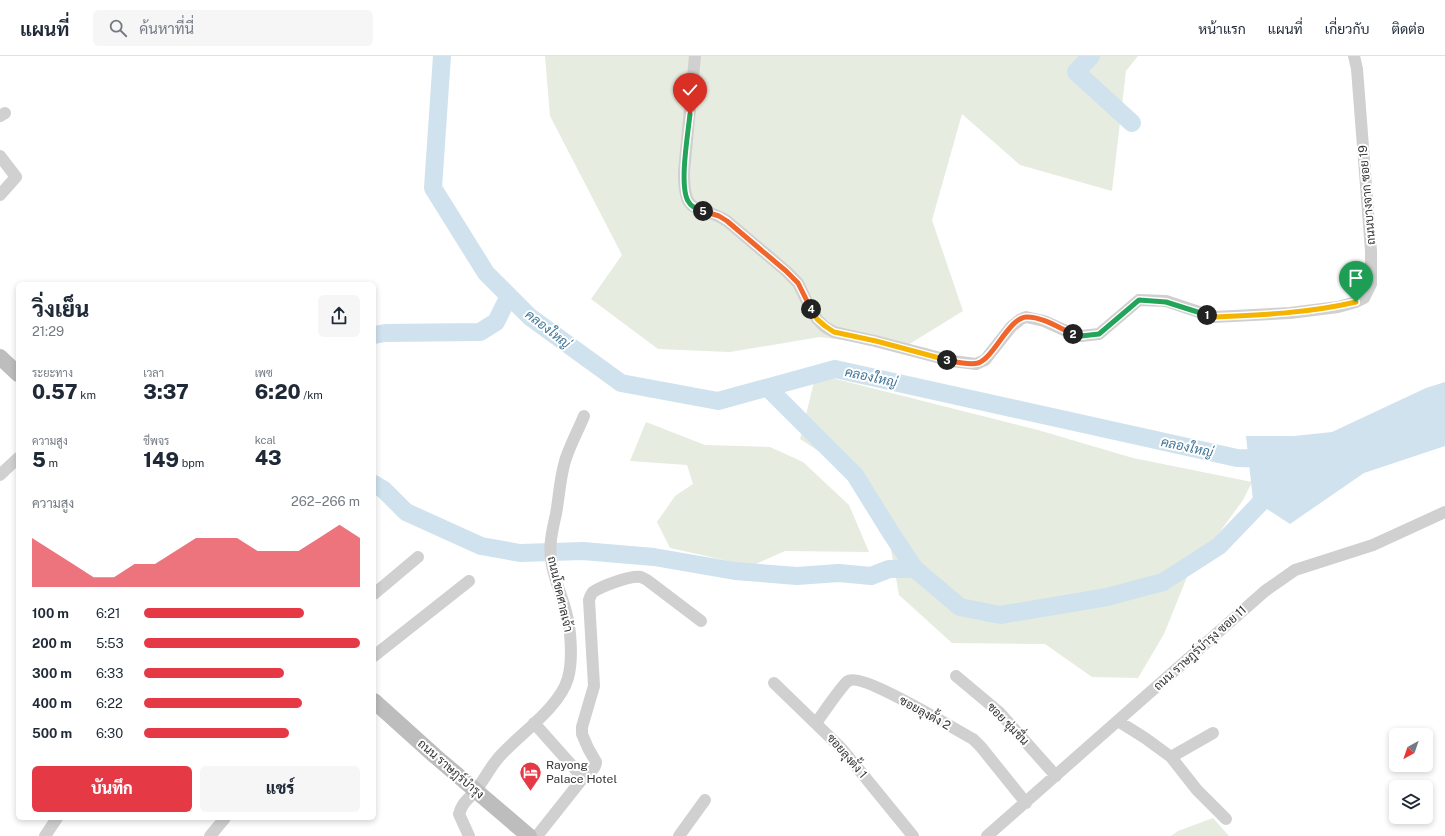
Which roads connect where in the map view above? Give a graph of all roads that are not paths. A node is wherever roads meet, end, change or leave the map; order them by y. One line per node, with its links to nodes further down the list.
1 (696, 56): 2 (street, ถนนบางจาก ซอย 19)
2 (1354, 56)
3 (0, 156): 4 (street)
4 (0, 195)
5 (0, 357): 6 (street)
6 (16, 371)
7 (584, 416): 20 (street, ถนนโชคศาลเจ้า)
8 (16, 460): 9 (street)
9 (0, 475)
10 (1445, 512): 19 (street, ถนน ราษฎร์บำรุง ซอย 11)
11 (418, 557): 13 (street)
12 (469, 580): 15 (street)
13 (376, 592)
14 (701, 621): 25 (street)
15 (376, 654)
16 (956, 676): 24 (street, ซอย ชุ่มชื่น)
17 (774, 683): 21 (street, ซอยลุงตั้ง 1)
18 (376, 703): 26 (street, ถนน ราษฎร์บำรุง)
19 (1118, 721): 23 (street); 24 (street, ถนน ราษฎร์บำรุง ซอย 11)
20 (534, 723): 25 (street); 26 (street, ถนนโชคศาลเจ้า)
21 (816, 723): 28 (street, ซอยลุงตั้ง 2); 38 (street, ซอยลุงตั้ง 1)
22 (1213, 733): 23 (street)
23 (1171, 757): 29 (street)
24 (1056, 776): 28 (street, ถนน ราษฎร์บำรุง ซอย 11)
25 (583, 778): 36 (street)
26 (476, 791): 34 (street, ถนนโชคศาลเจ้า); 35 (street, ถนน ราษฎร์บำรุง)
27 (705, 800): 37 (street)
28 (1026, 803): 39 (street, ถนน ราษฎร์บำรุง ซอย 11)
29 (1226, 819)
30 (56, 820): 32 (street)
31 (223, 820): 33 (street)
32 (45, 836)
33 (210, 836)
34 (469, 836)
35 (529, 836)
36 (537, 836)
37 (679, 836)
38 (913, 836)
39 (987, 836)

